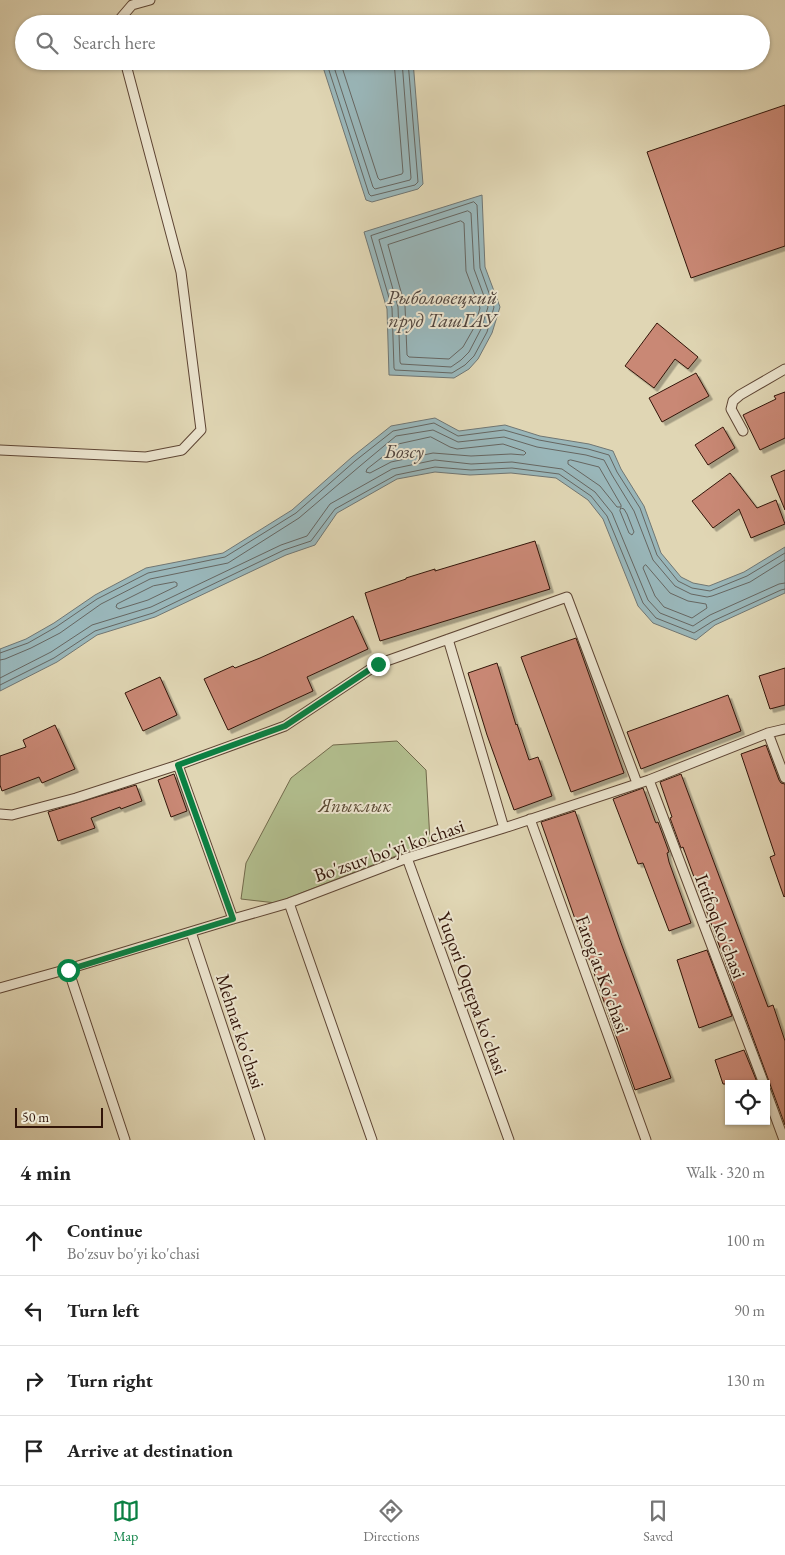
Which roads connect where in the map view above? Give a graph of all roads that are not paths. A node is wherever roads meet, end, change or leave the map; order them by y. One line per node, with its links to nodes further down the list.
1 (150, 0): 2 (street)
2 (123, 15)
3 (128, 70): 6 (street)
4 (785, 369): 5 (street)
5 (744, 431)
6 (0, 450)
7 (448, 639): 10 (street); 13 (street); 16 (street)
8 (785, 729): 9 (street, Bo'zsuv bo'yi ko'chasi)
9 (768, 734): 11 (street); 12 (street, Bo'zsuv bo'yi ko'chasi)
10 (178, 765): 14 (street); 19 (street)
11 (785, 778)
12 (649, 780): 13 (street, Bo'zsuv bo'yi ko'chasi); 23 (street, Ittifoq ko'chasi)
13 (637, 783): 15 (street, Bo'zsuv bo'yi ko'chasi)
14 (0, 814)
15 (530, 819): 16 (street, Bo'zsuv bo'yi ko'chasi); 29 (street, Farog'at Ko'chasi)
16 (504, 828): 17 (street, Bo'zsuv bo'yi ko'chasi)
17 (407, 858): 18 (street, Bo'zsuv bo'yi ko'chasi); 28 (street, Yuqori Oqtepa ko'chasi)
18 (289, 903): 19 (street, Bo'zsuv bo'yi ko'chasi); 27 (street)
19 (233, 919): 20 (street, Bo'zsuv bo'yi ko'chasi)
20 (191, 932): 21 (street, Bo'zsuv bo'yi ko'chasi); 26 (street, Mehnat ko'chasi)
21 (68, 970): 22 (street, Bo'zsuv bo'yi ko'chasi); 25 (street)
22 (1, 985)
23 (762, 1080)
24 (770, 1102): 30 (street)
25 (125, 1140)
26 (260, 1140)
27 (372, 1140)
28 (509, 1140)
29 (646, 1140)
30 (784, 1140)

